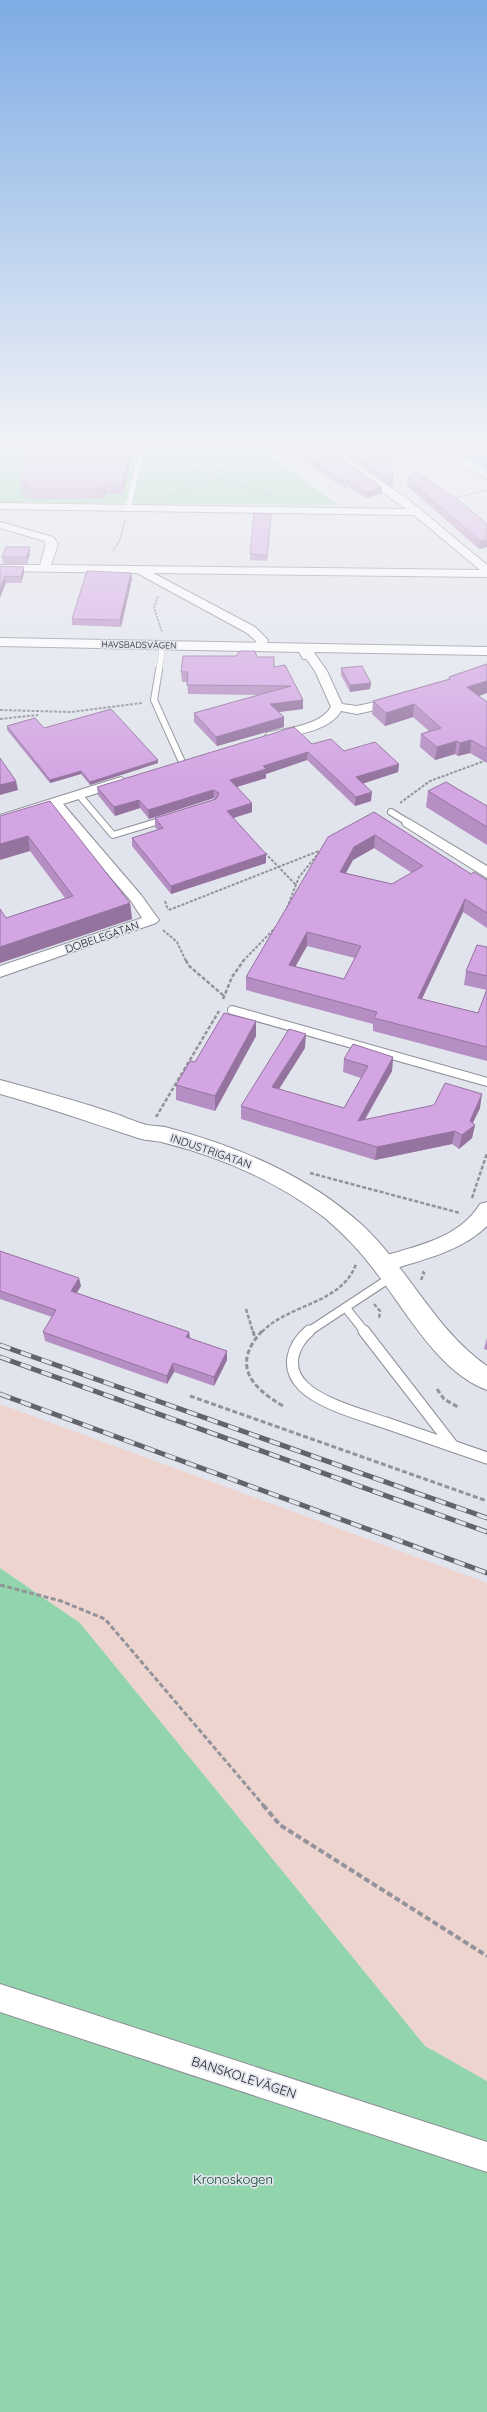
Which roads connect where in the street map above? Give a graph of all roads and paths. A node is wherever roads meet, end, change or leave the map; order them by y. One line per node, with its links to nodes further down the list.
1 (48, 557): 4 (street)
2 (470, 557): 6 (street)
3 (0, 568): 4 (street)
4 (45, 568): 5 (street)
5 (139, 570): 7 (street); 8 (street)
6 (487, 571)
7 (487, 574)
8 (154, 578): 10 (path); 11 (street)
9 (0, 642): 10 (street, HAVSBADSVÄGEN)
10 (160, 645): 11 (street, HAVSBADSVÄGEN); 15 (lane)
11 (260, 647): 13 (street, HAVSBADSVÄGEN)
12 (487, 651): 13 (street, HAVSBADSVÄGEN)
13 (316, 656): 16 (street)
14 (408, 698): 16 (street)
15 (154, 700): 18 (path); 23 (lane)
16 (337, 707): 20 (street)
17 (0, 710): 18 (path)
18 (44, 714): 19 (path)
19 (0, 719)
20 (257, 740)
21 (197, 758): 23 (street)
22 (487, 760): 28 (path)
23 (182, 762): 24 (street)
24 (167, 767)
25 (131, 778): 26 (street)
26 (79, 795): 27 (street); 29 (lane)
27 (54, 803): 30 (street); 42 (street, DOBELEGATAN)
28 (391, 812): 31 (lane)
29 (171, 817)
30 (0, 820)
31 (409, 823): 36 (street)
32 (326, 847): 34 (path)
33 (262, 851): 35 (path)
34 (319, 851): 35 (path); 37 (path)
35 (278, 867): 37 (path); 38 (path)
36 (487, 873)
37 (296, 885): 39 (path)
38 (169, 910)
39 (285, 913)
40 (279, 923): 43 (path)
41 (177, 942): 43 (path)
42 (0, 972)
43 (224, 996): 44 (path)
44 (222, 1003)
45 (222, 1007): 49 (path)
46 (232, 1010): 47 (lane)
47 (487, 1082)
48 (0, 1087): 49 (street, INDUSTRIGATAN)
49 (146, 1133): 53 (street, INDUSTRIGATAN)
50 (487, 1153): 52 (path)
51 (303, 1171): 52 (path)
52 (474, 1215): 54 (street)
53 (367, 1245): 54 (street, INDUSTRIGATAN); 57 (path)
54 (388, 1270): 55 (lane); 58 (street, INDUSTRIGATAN)
55 (346, 1308): 63 (lane); 63 (lane)
56 (246, 1309): 57 (path)
57 (255, 1339): 61 (path)
58 (487, 1379)
59 (437, 1389): 62 (path)
60 (190, 1396): 65 (path)
61 (283, 1406)
62 (458, 1407)
63 (452, 1446): 64 (lane)
64 (487, 1458)
65 (487, 1501)
66 (0, 1585): 67 (path)
67 (487, 1956)
68 (0, 1998): 69 (street, BANSKOLEVÄGEN)
69 (487, 2156)

